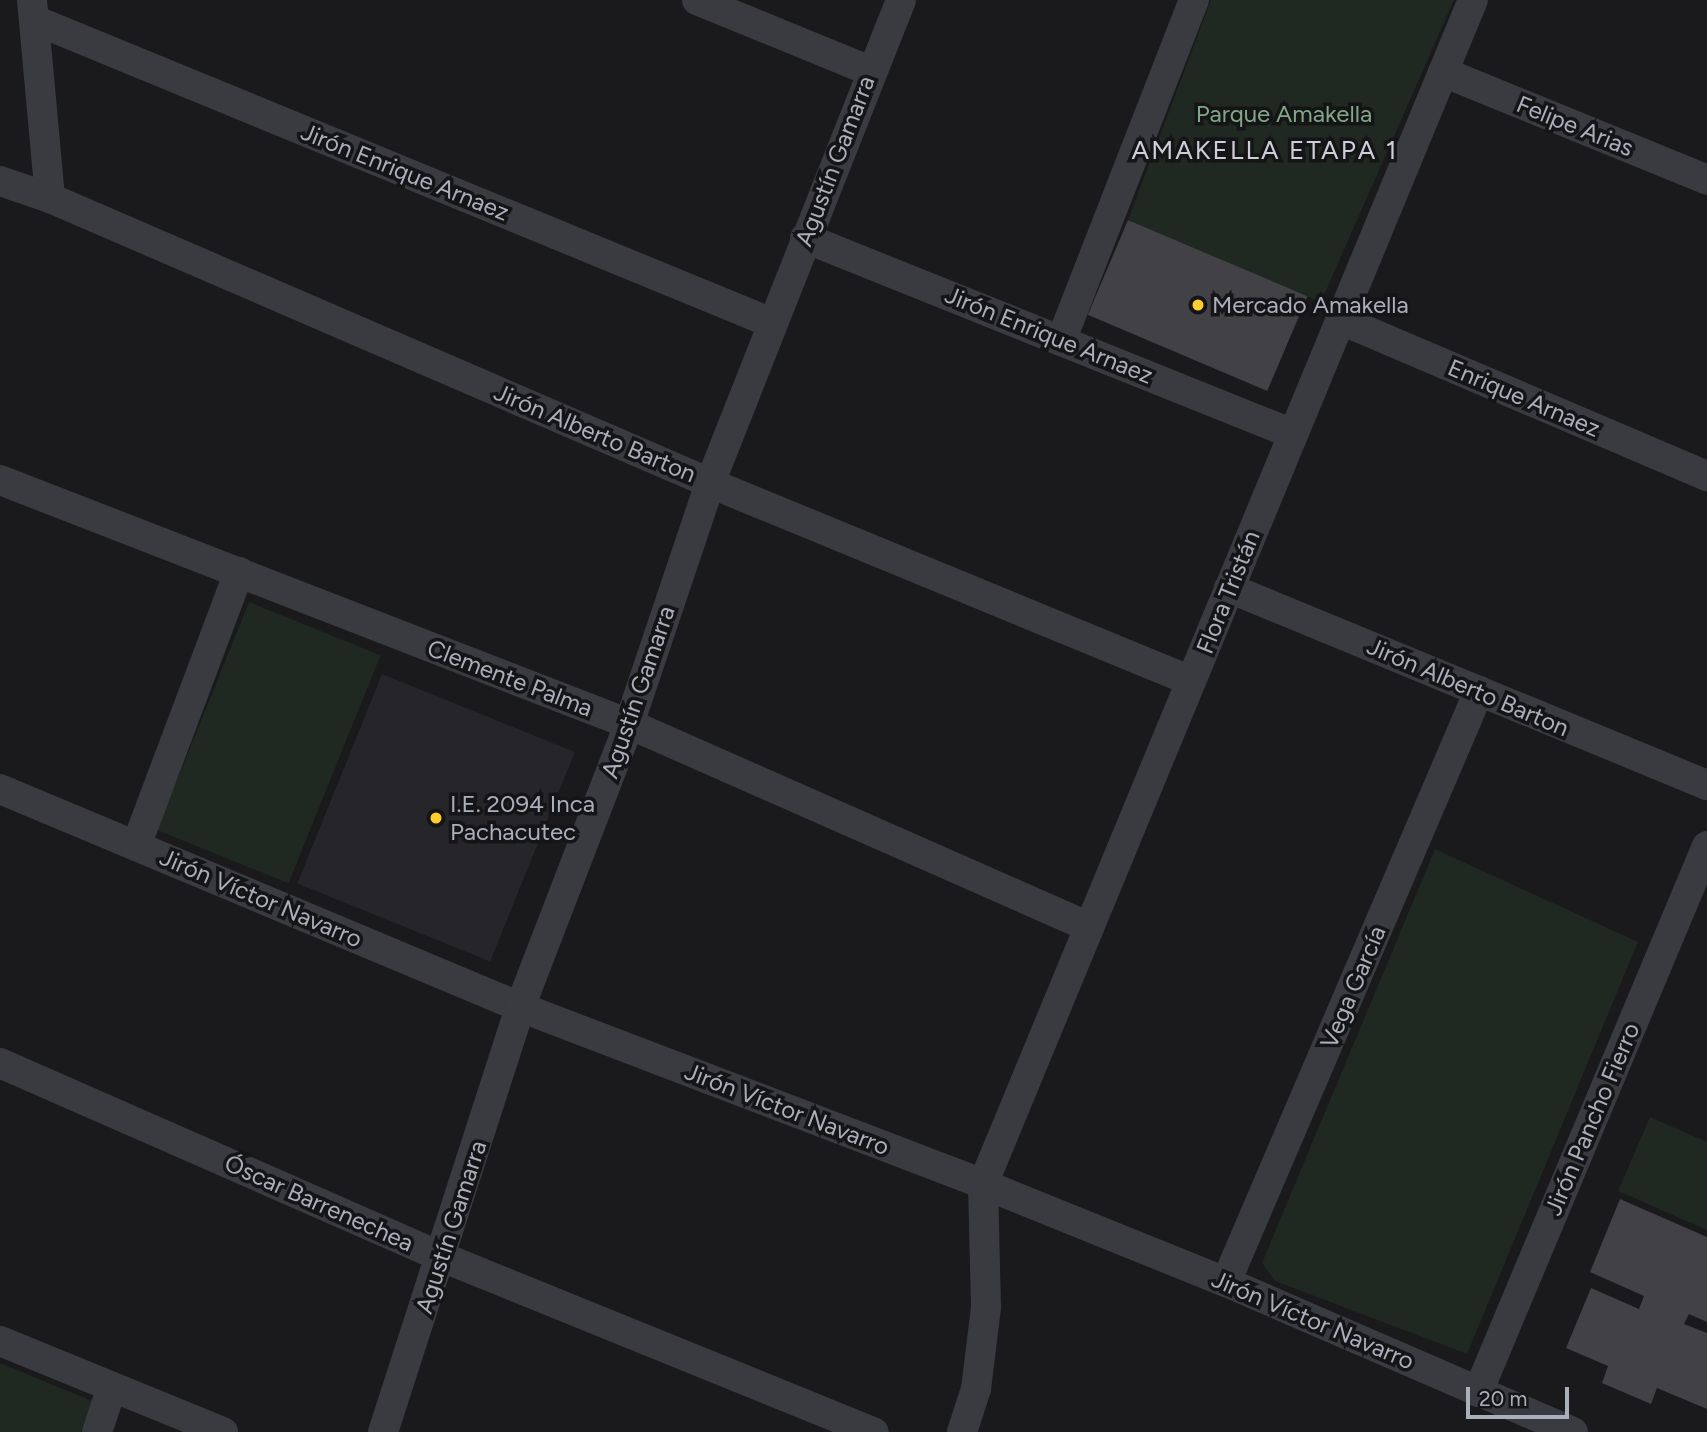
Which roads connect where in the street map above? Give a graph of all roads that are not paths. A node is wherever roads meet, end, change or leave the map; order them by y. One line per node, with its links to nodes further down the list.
1 (697, 0): 6 (street)
2 (901, 0): 6 (street, Agustín Gamarra)
3 (1194, 0): 14 (street)
4 (1473, 0): 7 (street, Flora Tristán)
5 (35, 10): 10 (street); 13 (street, Jirón Enrique Arnaez)
6 (870, 71): 11 (street, Agustín Gamarra)
7 (1443, 72): 8 (street, Felipe Arias); 12 (street, Flora Tristán)
8 (1707, 180)
9 (0, 181): 10 (street, Jirón Alberto Barton)
10 (50, 198): 18 (street, Jirón Alberto Barton)
11 (805, 238): 13 (street, Agustín Gamarra); 14 (street, Jirón Enrique Arnaez)
12 (1341, 320): 15 (street, Flora Tristán); 16 (street, Enrique Arnaez)
13 (772, 323): 18 (street, Agustín Gamarra)
14 (1061, 341): 15 (street, Jirón Enrique Arnaez)
15 (1293, 435): 20 (street, Flora Tristán)
16 (1707, 476)
17 (1, 481): 19 (street, Clemente Palma)
18 (710, 482): 21 (street, Jirón Alberto Barton); 23 (street, Agustín Gamarra)
19 (239, 572): 23 (street, Clemente Palma); 26 (street)
20 (1230, 588): 21 (street, Flora Tristán); 22 (street, Jirón Alberto Barton)
21 (1191, 681): 28 (street, Flora Tristán)
22 (1479, 691): 24 (street, Jirón Alberto Barton); 33 (street, Vega García)
23 (629, 724): 28 (street, Clemente Palma); 29 (street, Agustín Gamarra)
24 (1707, 785)
25 (0, 789): 26 (street, Jirón Víctor Navarro)
26 (136, 846): 29 (street, Jirón Víctor Navarro)
27 (1707, 846): 36 (street, Jirón Pancho Fierro)
28 (1089, 927): 31 (street, Flora Tristán)
29 (520, 1007): 31 (street, Jirón Víctor Navarro); 32 (street, Agustín Gamarra)
30 (0, 1063): 32 (street, Óscar Barrenechea)
31 (983, 1184): 33 (street, Jirón Víctor Navarro); 41 (street)
32 (442, 1257): 39 (street, Agustín Gamarra); 40 (street, Óscar Barrenechea)
33 (1226, 1282): 36 (street, Jirón Víctor Navarro)
34 (0, 1341): 35 (street)
35 (112, 1387): 37 (street); 38 (street)
36 (1478, 1392): 42 (street, Jirón Víctor Navarro)
37 (97, 1432)
38 (223, 1432)
39 (383, 1432)
40 (874, 1432)
41 (962, 1432)
42 (1573, 1432)

